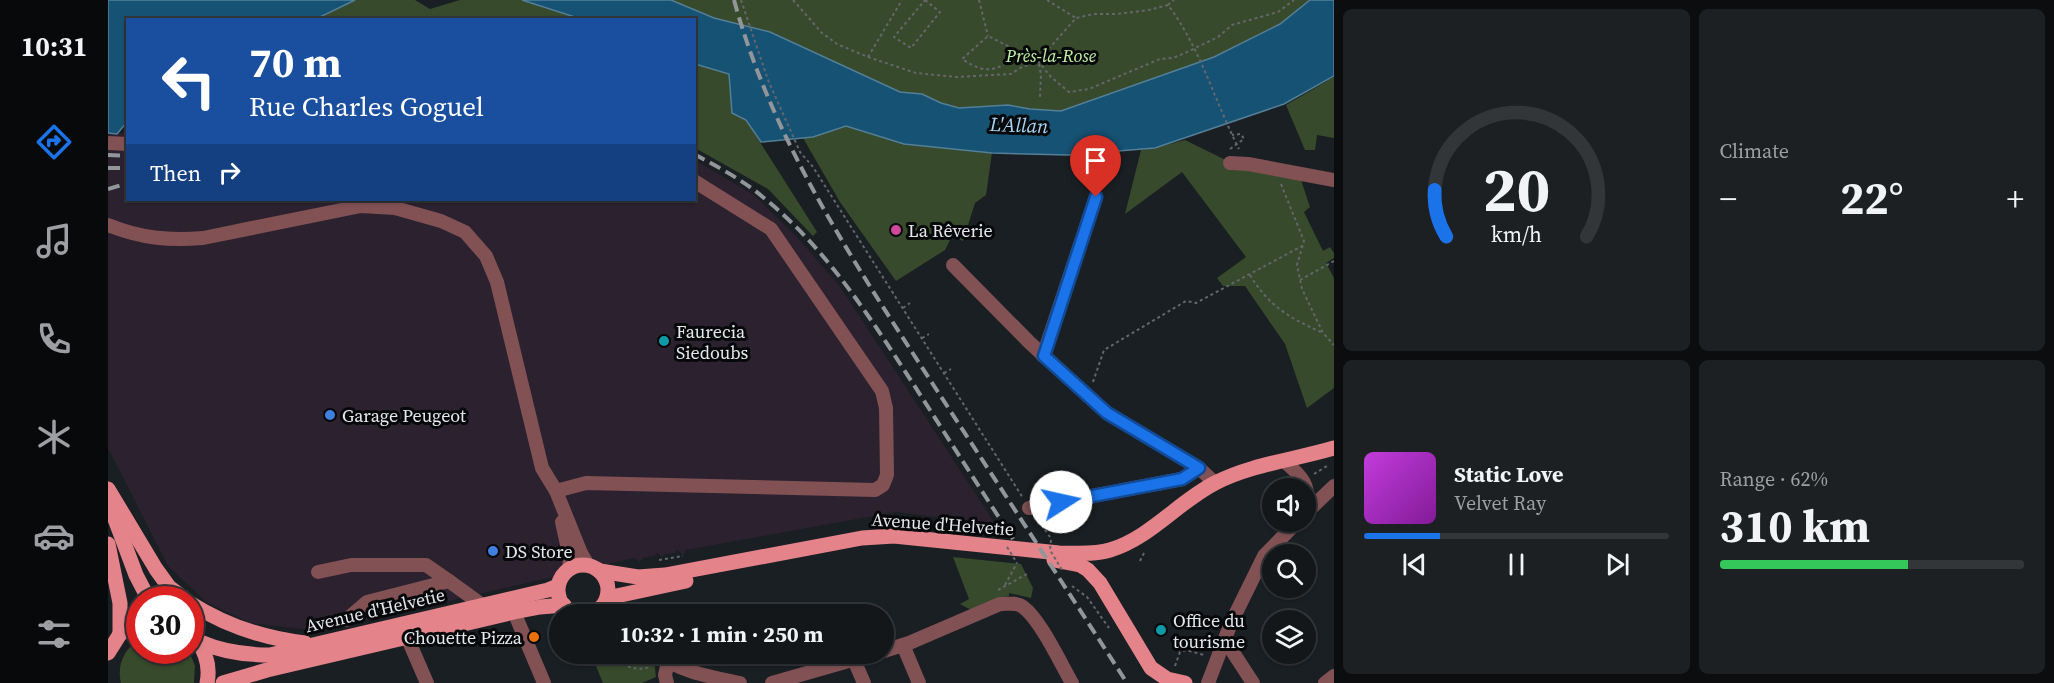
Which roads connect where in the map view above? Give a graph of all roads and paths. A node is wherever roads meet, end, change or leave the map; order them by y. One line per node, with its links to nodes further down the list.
1 (793, 0): 15 (path)
2 (902, 0): 15 (path)
3 (936, 0): 9 (path)
4 (980, 0): 12 (path)
5 (1047, 0): 11 (path)
6 (1174, 0): 10 (path)
7 (1294, 0): 13 (path)
8 (742, 2): 32 (path)
9 (933, 4): 9 (path)
10 (1167, 5): 11 (path); 13 (path)
11 (1076, 18): 16 (path)
12 (988, 36): 14 (path); 14 (path)
13 (1195, 49): 16 (path); 20 (path)
14 (1020, 52): 16 (path)
15 (868, 57): 16 (path)
16 (1038, 61): 17 (path)
17 (1040, 97)
18 (108, 143): 19 (street)
19 (126, 144)
20 (1230, 158): 21 (street)
21 (1279, 170): 22 (street); 26 (path)
22 (1334, 180)
23 (696, 183): 49 (street)
24 (1096, 197): 37 (street)
25 (108, 225): 49 (street)
26 (1302, 246): 29 (path); 30 (path)
27 (1334, 261): 30 (path)
28 (953, 265): 37 (street)
29 (1250, 275): 33 (path); 40 (path)
30 (1300, 280): 33 (path)
31 (910, 303): 32 (path)
32 (903, 308): 35 (path)
33 (1323, 333): 36 (path)
34 (929, 334): 35 (path)
35 (922, 338): 39 (path)
36 (1333, 344)
37 (1044, 356): 40 (street)
38 (951, 369): 39 (path)
39 (944, 373): 52 (path)
40 (1089, 397): 43 (street)
41 (1333, 456): 42 (main road, Avenue d'Helvetie); 45 (path)
42 (1284, 461): 44 (street); 46 (main road, Avenue d'Helvetie)
43 (1199, 468): 46 (street); 52 (street)
44 (1302, 478)
45 (1306, 478)
46 (1215, 483): 56 (main road, Avenue d'Helvetie)
47 (1334, 486): 51 (street)
48 (108, 489): 65 (main road)
49 (556, 491): 58 (street); 59 (street)
50 (108, 502): 64 (main road)
51 (1316, 503)
52 (1029, 508): 57 (path, bridge)
53 (1287, 532): 82 (street)
54 (108, 544): 79 (main road)
55 (1007, 547): 68 (path, bridge)
56 (1109, 550): 58 (main road, Avenue d'Helvetie); 63 (main road)
57 (1061, 565): 63 (main road, Avenue d'Helvetie); 72 (main road, Avenue d'Helvetie)
58 (594, 568): 59 (main road); 71 (main road)
59 (569, 569): 66 (main road)
60 (318, 572): 62 (street)
61 (1027, 574): 68 (path)
62 (449, 581): 73 (street); 77 (street)
63 (1100, 583): 109 (main road, Avenue d'Helvetie)
64 (142, 586)
65 (168, 586)
66 (558, 586): 70 (main road); 73 (main road, Avenue d'Helvetie)
67 (1072, 586): 80 (path)
68 (1004, 587): 69 (path)
69 (995, 592)
70 (563, 604)
71 (605, 604)
72 (618, 604)
73 (482, 605): 84 (main road, Avenue d'Helvetie)
74 (549, 606): 76 (main road, Avenue d'Helvetie)
75 (204, 611): 84 (main road)
76 (514, 612): 81 (main road, Avenue d'Helvetie); 102 (street)
77 (346, 620)
78 (126, 631): 79 (main road)
79 (120, 634): 89 (main road)
80 (1114, 635)
81 (407, 637): 97 (main road, Avenue d'Helvetie); 101 (street)
82 (1225, 640): 110 (street); 111 (street)
83 (204, 642): 84 (main road, Avenue d'Helvetie)
84 (316, 644)
85 (1172, 644): 88 (path)
86 (903, 645): 87 (street); 107 (street); 108 (street)
87 (894, 648)
88 (1180, 652)
89 (108, 653)
90 (204, 653): 99 (main road)
91 (623, 664): 92 (path)
92 (652, 664)
93 (664, 664): 103 (street)
94 (678, 664): 104 (street)
95 (841, 664): 105 (street)
96 (856, 664): 106 (street)
97 (269, 676): 100 (main road, Avenue d'Helvetie)
98 (1334, 676): 112 (street)
99 (207, 683)
100 (223, 683)
101 (428, 683)
102 (544, 683)
103 (667, 683)
104 (740, 683)
105 (772, 683)
106 (864, 683)
107 (919, 683)
108 (1072, 683)
109 (1185, 683)
110 (1208, 683)
111 (1253, 683)
112 (1325, 683)

